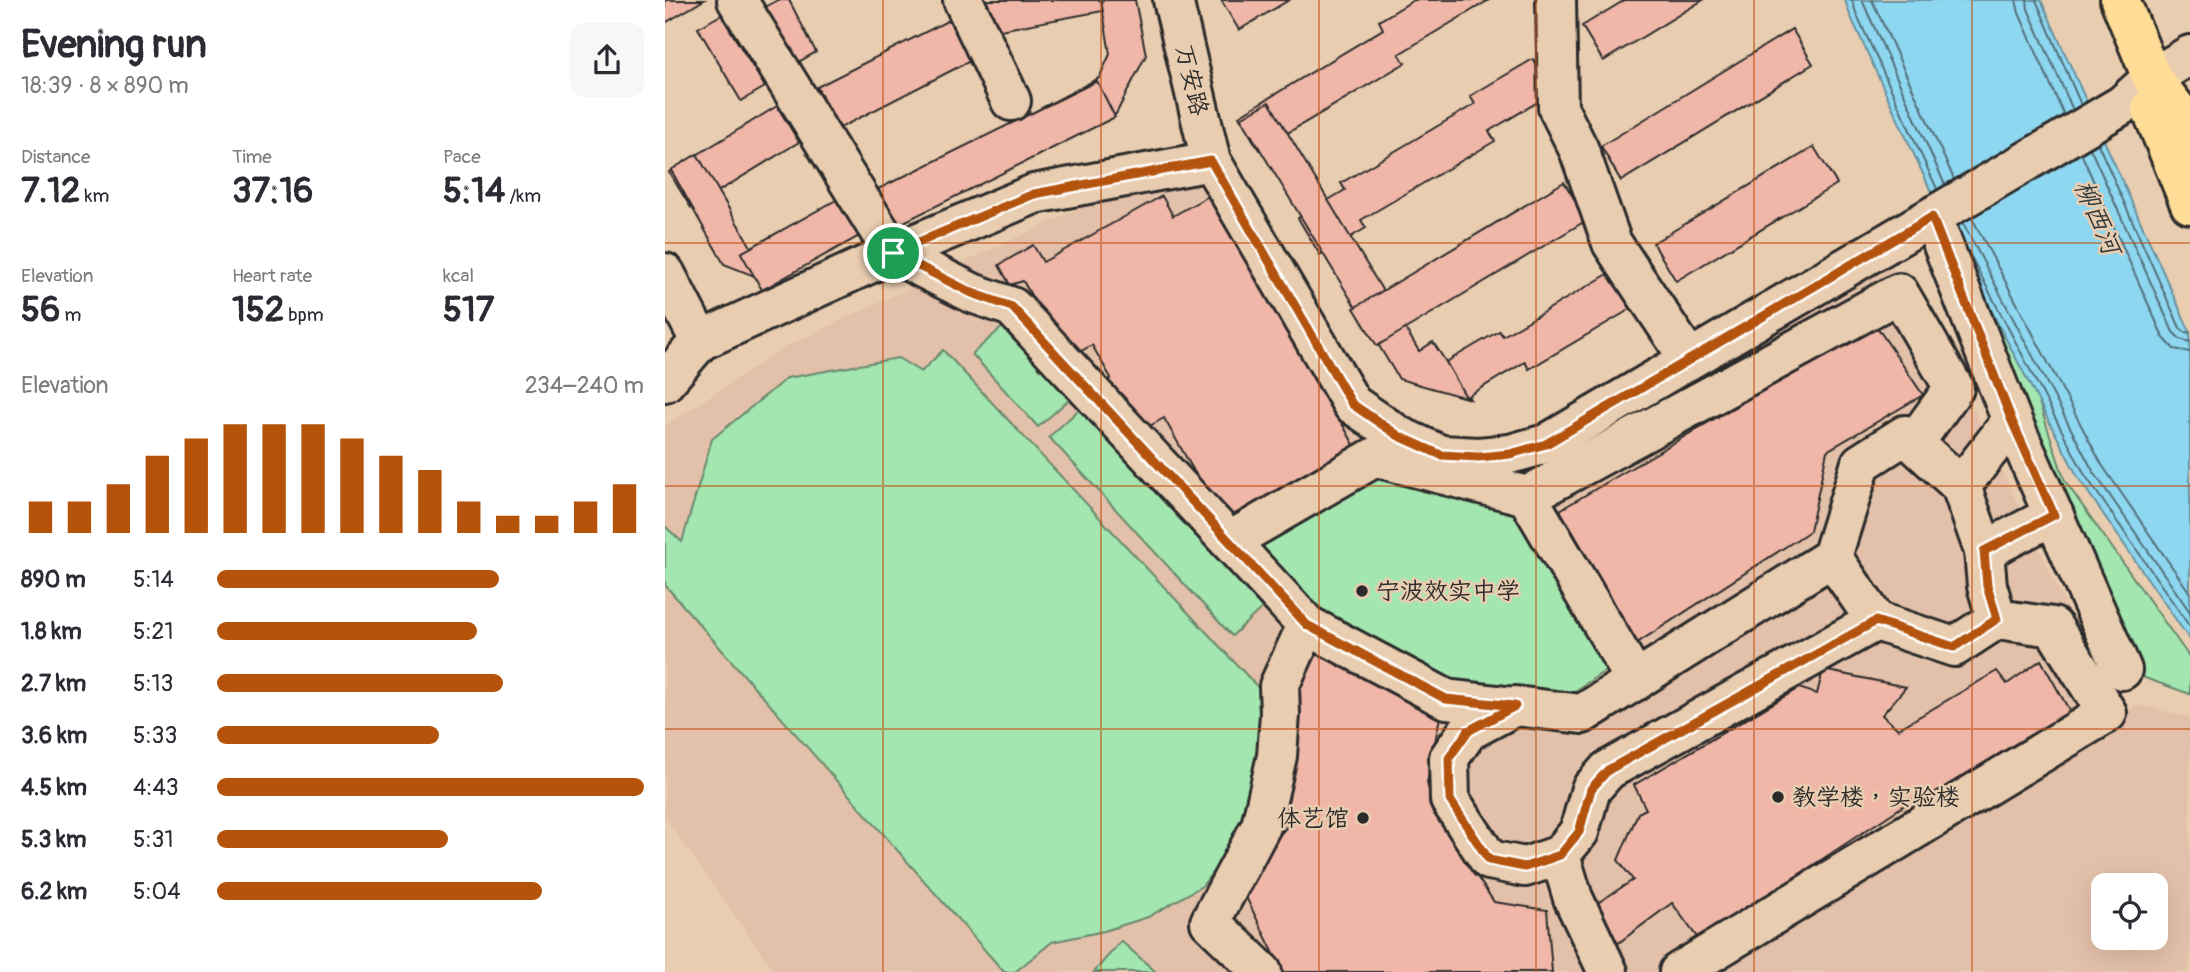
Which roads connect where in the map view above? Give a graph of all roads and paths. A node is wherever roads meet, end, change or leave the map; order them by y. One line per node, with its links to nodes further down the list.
1 (737, 0): 13 (street)
2 (963, 0): 8 (street)
3 (1173, 0): 10 (street, 万安路)
4 (1556, 0): 16 (street)
5 (2120, 0): 7 (main road)
6 (2190, 55): 7 (street, 万安路)
7 (2153, 78): 9 (main road); 11 (main road); 12 (street, 万安路)
8 (1011, 101)
9 (2190, 137)
10 (1211, 161): 13 (street); 16 (street, 万安路)
11 (2190, 204)
12 (1932, 217): 16 (street, 万安路); 18 (street)
13 (893, 253): 15 (street); 23 (street)
14 (665, 273): 15 (street)
15 (700, 341): 17 (street)
16 (1689, 359)
17 (665, 382)
18 (2012, 421): 20 (street); 22 (street)
19 (1914, 443): 20 (street); 21 (street); 25 (street)
20 (1961, 486): 24 (street)
21 (1527, 496): 23 (street); 30 (street)
22 (2054, 515): 24 (street); 29 (street)
23 (1230, 541): 28 (street)
24 (1984, 551): 26 (street)
25 (1832, 557): 27 (street); 30 (street)
26 (1997, 619): 27 (street); 35 (street)
27 (1876, 621): 32 (street)
28 (1307, 625): 31 (street); 33 (street)
29 (2122, 670)
30 (1636, 681): 31 (street)
31 (1515, 706): 32 (street)
32 (1560, 855): 34 (street)
33 (1262, 972)
34 (1608, 972)
35 (1679, 972)

